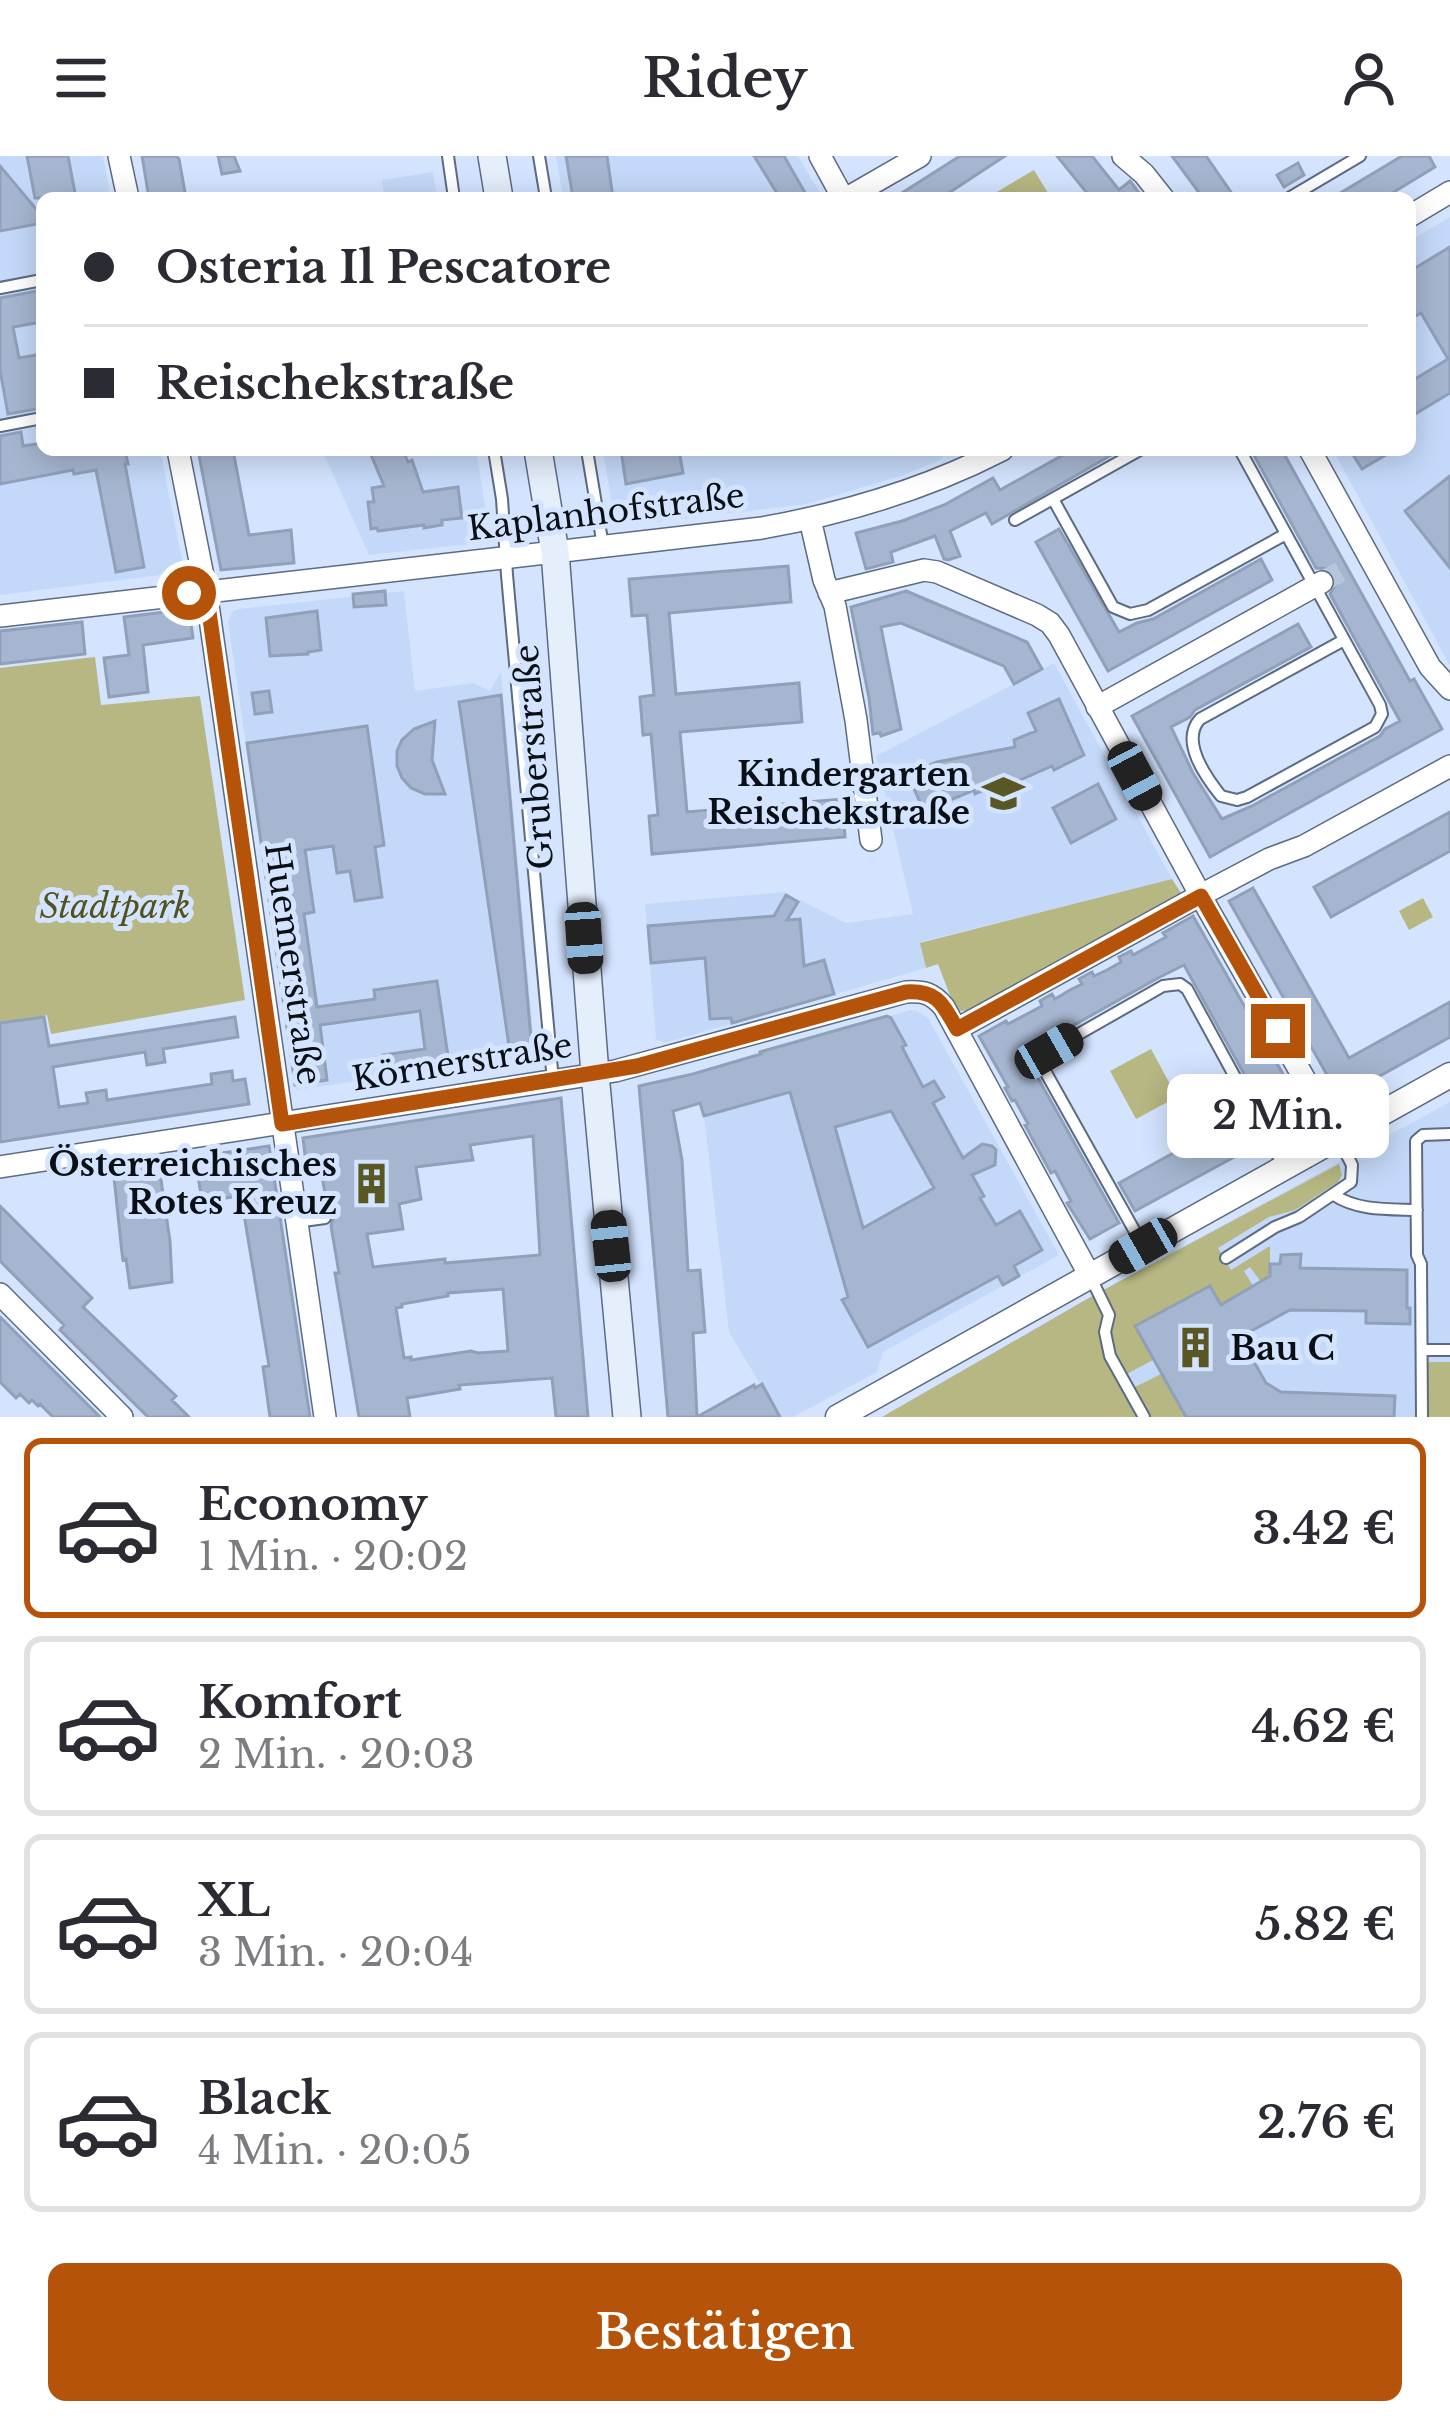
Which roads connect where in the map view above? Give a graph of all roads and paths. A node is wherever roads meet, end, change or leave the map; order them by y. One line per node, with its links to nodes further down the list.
1 (119, 156): 9 (street)
2 (448, 156): 10 (lane)
3 (492, 156): 11 (main road)
4 (539, 156): 12 (lane)
5 (820, 156): 13 (street)
6 (920, 156): 14 (street)
7 (1124, 156): 15 (street)
8 (1360, 156): 16 (lane)
9 (127, 192)
10 (453, 192)
11 (498, 192)
12 (545, 192)
13 (841, 192)
14 (856, 192)
15 (1158, 192)
16 (1298, 192)
17 (1450, 192): 18 (street)
18 (1416, 212)
19 (36, 281): 20 (lane)
20 (0, 288)
21 (36, 419): 22 (lane)
22 (0, 426)
23 (179, 456): 41 (street, Huemerstraße)
24 (495, 456): 38 (lane)
25 (537, 456): 36 (main road, Gruberstraße)
26 (588, 456): 35 (lane)
27 (983, 456): 32 (street, Kaplanhofstraße)
28 (1129, 456): 31 (lane)
29 (1243, 456): 34 (lane)
30 (1313, 456): 37 (street)
31 (1053, 499): 33 (lane); 34 (lane)
32 (810, 519): 35 (street, Kaplanhofstraße); 42 (street)
33 (1016, 520)
34 (1286, 534): 40 (lane)
35 (603, 546): 36 (street, Kaplanhofstraße)
36 (555, 552): 38 (street, Kaplanhofstraße); 51 (main road, Gruberstraße)
37 (1369, 556): 39 (street); 45 (street)
38 (505, 557): 41 (street, Kaplanhofstraße); 53 (lane)
39 (1347, 568)
40 (1318, 584): 44 (lane); 46 (street)
41 (206, 591): 43 (street, Kaplanhofstraße); 54 (street, Huemerstraße)
42 (829, 593): 46 (street); 48 (street)
43 (0, 616)
44 (1344, 640): 44 (lane)
45 (1450, 689)
46 (1097, 706): 49 (street)
47 (1450, 766): 49 (street)
48 (872, 840)
49 (1201, 896): 50 (street); 56 (street)
50 (957, 1029): 51 (street, Körnerstraße); 65 (street)
51 (595, 1074): 53 (street, Körnerstraße); 71 (main road, Gruberstraße)
52 (1450, 1075): 56 (street)
53 (554, 1081): 54 (street, Körnerstraße)
54 (282, 1124): 57 (street, Körnerstraße); 62 (street, Huemerstraße)
55 (1450, 1134): 60 (lane)
56 (1338, 1138): 58 (street); 59 (lane)
57 (0, 1167)
58 (1285, 1168): 63 (street); 63 (lane)
59 (1334, 1195): 60 (lane); 64 (lane)
60 (1417, 1210): 67 (lane)
61 (325, 1218): 62 (lane)
62 (296, 1222): 70 (street, Huemerstraße)
63 (1143, 1246): 65 (street)
64 (1226, 1258)
65 (1090, 1276): 72 (street); 73 (lane)
66 (0, 1294): 69 (street)
67 (1423, 1350): 68 (lane); 74 (lane)
68 (1450, 1350)
69 (122, 1417)
70 (326, 1417)
71 (627, 1417)
72 (838, 1417)
73 (1144, 1417)
74 (1422, 1417)

